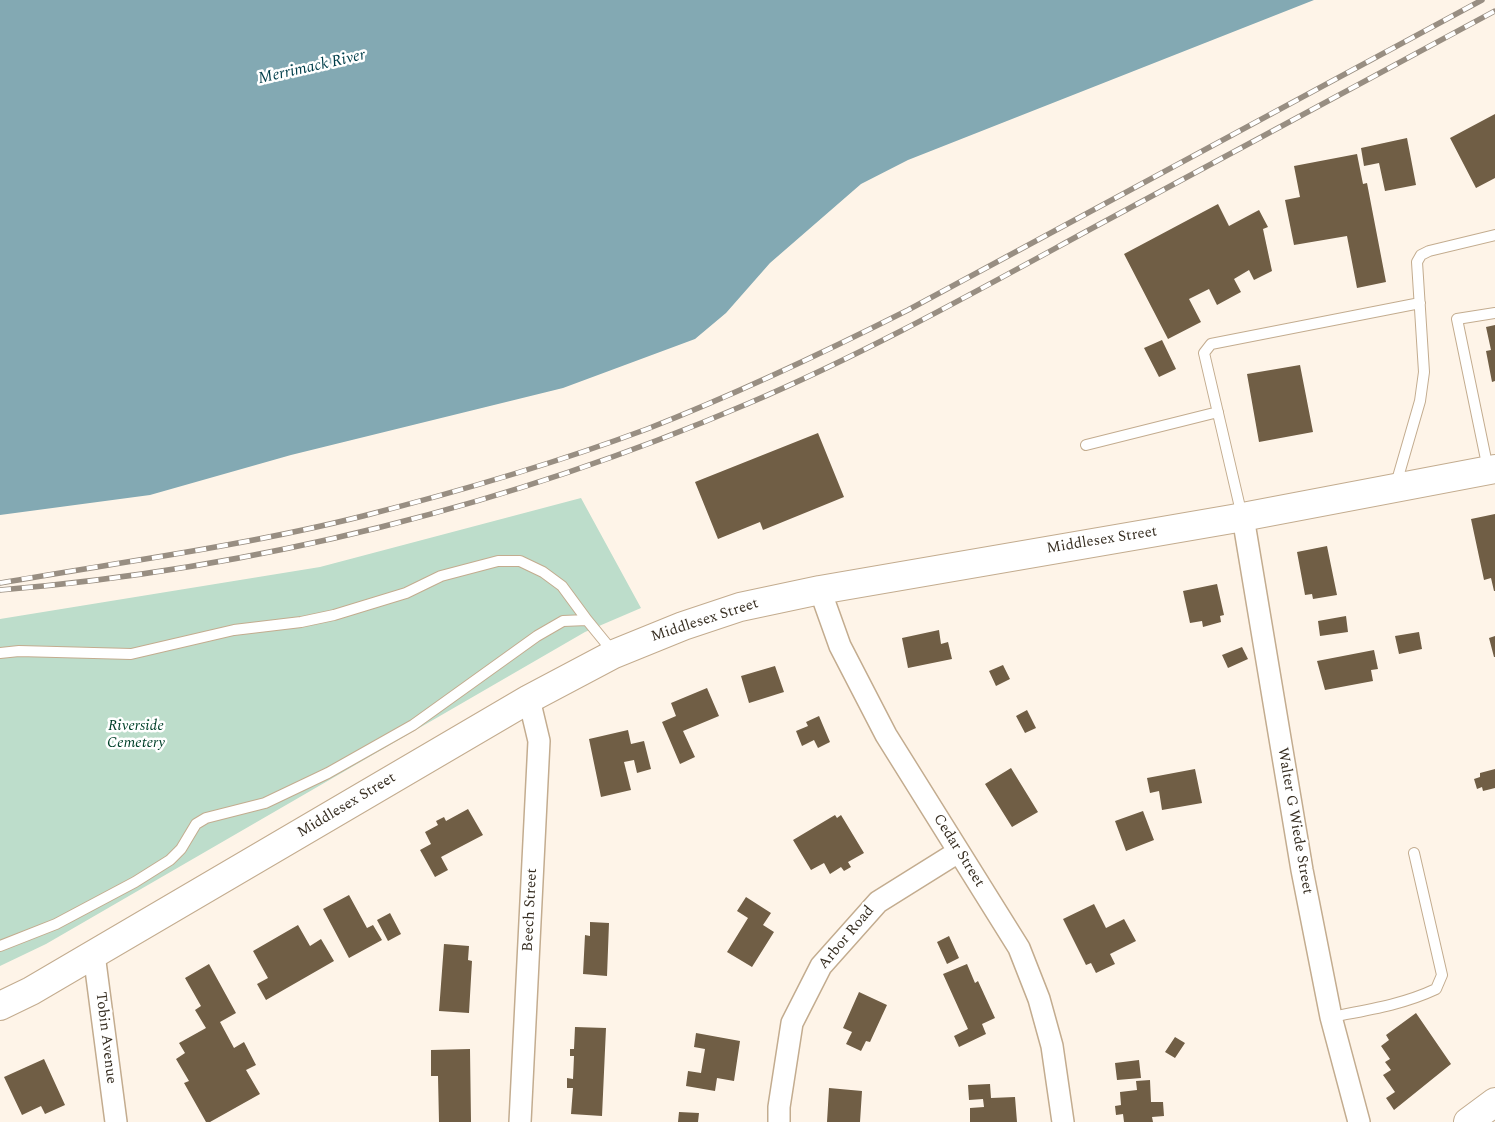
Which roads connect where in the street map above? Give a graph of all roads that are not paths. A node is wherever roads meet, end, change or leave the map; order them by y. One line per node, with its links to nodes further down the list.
1 (1495, 235): 2 (lane)
2 (1420, 303): 4 (lane); 7 (lane)
3 (1495, 313): 6 (lane)
4 (1218, 412): 5 (lane); 8 (lane)
5 (1086, 445)
6 (1492, 469): 7 (main road, Middlesex Street)
7 (1395, 488): 8 (main road, Middlesex Street)
8 (1243, 517): 9 (main road, Middlesex Street); 19 (street, Walter G Wiede Street)
9 (820, 590): 12 (main road, Middlesex Street); 14 (street, Cedar Street)
10 (587, 620): 11 (lane); 12 (lane); 16 (lane)
11 (0, 653)
12 (614, 654): 13 (main road, Middlesex Street)
13 (529, 699): 17 (main road, Middlesex Street); 22 (street, Beech Street)
14 (958, 852): 23 (street, Arbor Road); 24 (street, Cedar Street)
15 (1414, 853): 19 (lane)
16 (0, 946)
17 (94, 954): 18 (main road, Middlesex Street); 21 (street, Tobin Avenue)
18 (0, 1006)
19 (1330, 1016): 25 (street, Walter G Wiede Street)
20 (1495, 1102): 26 (main road)
21 (116, 1122)
22 (520, 1122)
23 (779, 1122)
24 (1063, 1122)
25 (1359, 1122)
26 (1468, 1122)

